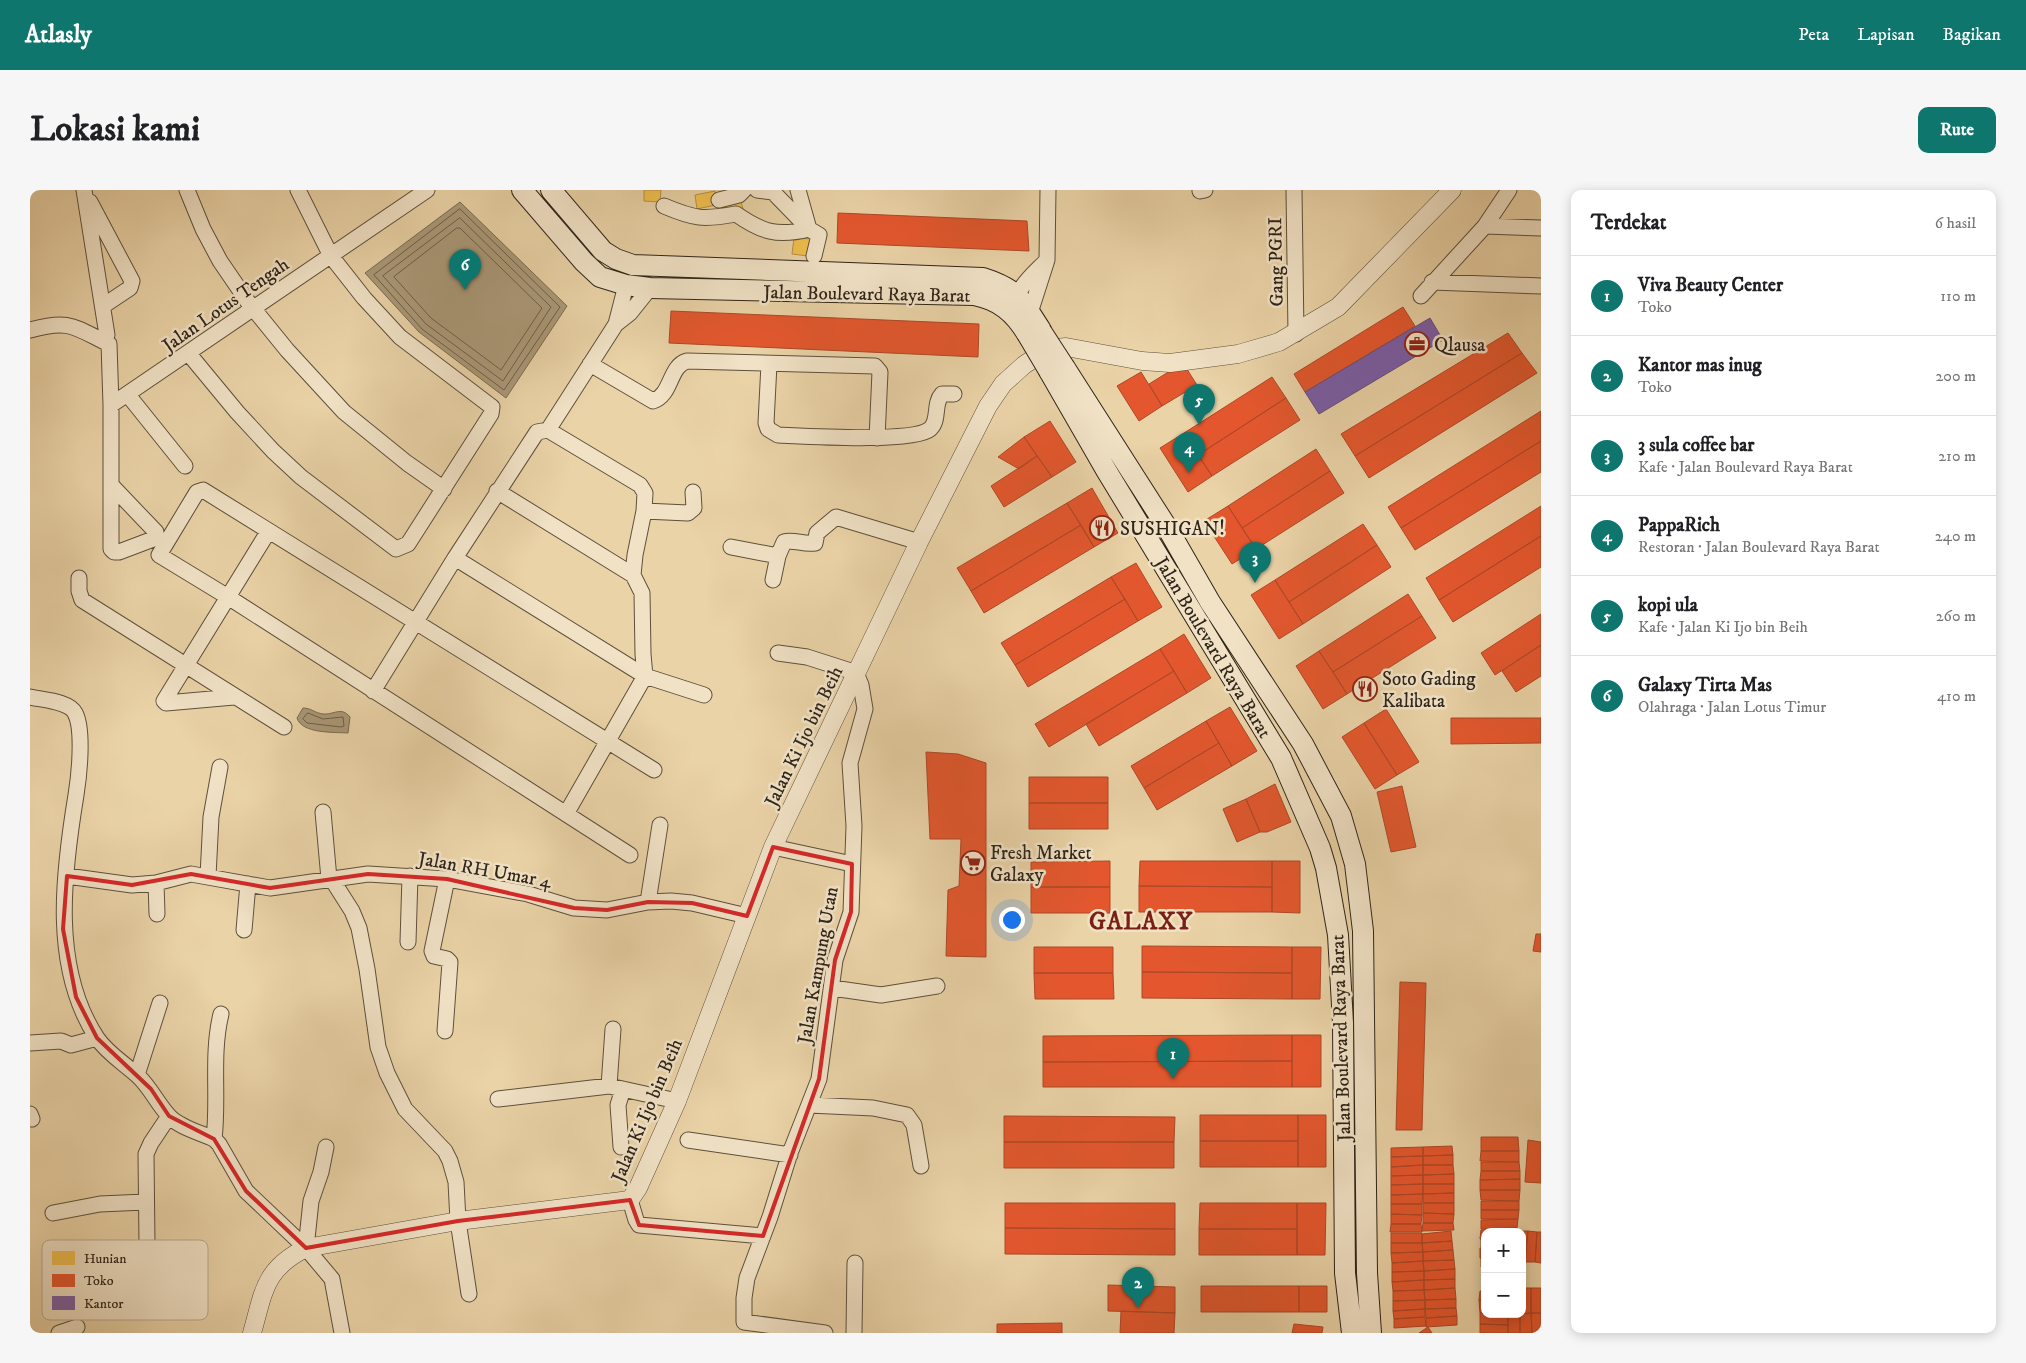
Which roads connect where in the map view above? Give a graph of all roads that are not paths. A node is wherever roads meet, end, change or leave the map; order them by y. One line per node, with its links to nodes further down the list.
1 (84, 190): 33 (street); 33 (street)
2 (187, 190): 34 (street)
3 (298, 190): 22 (street)
4 (427, 190): 22 (street, Jalan Lotus Tengah)
5 (522, 190): 27 (main road, Jalan Boulevard Raya Barat)
6 (551, 190): 25 (main road, Jalan Boulevard Raya Barat)
7 (744, 190): 17 (street)
8 (757, 190): 16 (street)
9 (798, 190): 21 (street)
10 (1048, 190): 24 (street)
11 (1200, 190): 12 (street)
12 (1205, 190)
13 (1294, 190): 38 (street, Gang PGRI)
14 (1452, 190): 38 (street, Jalan Ki Ijo bin Beih)
15 (1509, 190): 19 (street)
16 (773, 191): 21 (street)
17 (719, 200)
18 (664, 206): 21 (street)
19 (1485, 226): 20 (street); 26 (street)
20 (1541, 228)
21 (809, 229): 23 (street)
22 (331, 256): 34 (street, Jalan Lotus Tengah); 51 (street)
23 (814, 256)
24 (1047, 260): 31 (street); 36 (street)
25 (845, 272): 30 (main road); 31 (main road, Jalan Boulevard Raya Barat)
26 (1432, 282): 28 (street); 32 (street)
27 (626, 285): 29 (main road, Jalan Boulevard Raya Barat); 35 (street)
28 (1541, 286)
29 (650, 288): 30 (main road, Jalan Boulevard Raya Barat); 35 (street)
30 (844, 293): 36 (main road, Jalan Boulevard Raya Barat)
31 (1016, 294): 36 (main road, Jalan Boulevard Raya Barat)
32 (1421, 296)
33 (103, 306): 39 (street)
34 (254, 308): 40 (street, Jalan Lotus Tengah); 51 (street)
35 (616, 324): 41 (street)
36 (1029, 324): 46 (main road, Jalan Boulevard Raya Barat, bridge)
37 (30, 330): 39 (street)
38 (1296, 334): 56 (street, Jalan Ki Ijo bin Beih)
39 (108, 339): 45 (street)
40 (190, 354): 44 (street, Jalan Lotus Tengah); 51 (street)
41 (590, 364): 42 (street); 47 (street)
42 (770, 364): 48 (street); 48 (street)
43 (954, 394): 48 (street)
44 (128, 395): 45 (street, Jalan Lotus Tengah); 49 (street)
45 (111, 405): 50 (street)
46 (1086, 418): 64 (main road, Jalan Boulevard Raya Barat); 65 (main road, Jalan Boulevard Raya Barat)
47 (548, 430): 52 (street); 54 (street)
48 (877, 438)
49 (185, 466)
50 (112, 486)
51 (444, 489)
52 (497, 491): 59 (street); 60 (street)
53 (693, 492): 54 (street)
54 (644, 511): 60 (street)
55 (268, 532): 63 (street); 63 (street); 66 (street)
56 (919, 542): 58 (street); 69 (street, Jalan Ki Ijo bin Beih)
57 (731, 547): 58 (street)
58 (778, 556): 62 (street)
59 (454, 558): 66 (street); 70 (street)
60 (633, 574): 70 (street)
61 (79, 578): 68 (street)
62 (773, 580)
63 (228, 597): 68 (street); 71 (street)
64 (1210, 602): 65 (main road); 126 (main road, Jalan Boulevard Raya Barat)
65 (1192, 613): 125 (main road, Jalan Boulevard Raya Barat)
66 (415, 623): 71 (street); 76 (street)
67 (778, 652): 69 (street)
68 (186, 666): 74 (street); 74 (street)
69 (857, 673): 82 (street, Jalan Ki Ijo bin Beih); 84 (street, Jalan Kampung Utan)
70 (646, 676): 72 (street); 76 (street)
71 (373, 691): 80 (street)
72 (704, 695)
73 (30, 697): 85 (street)
74 (234, 697): 75 (street)
75 (284, 727)
76 (607, 743): 78 (street); 80 (street)
77 (220, 767): 86 (street)
78 (654, 770)
79 (323, 812): 88 (street)
80 (566, 814): 83 (street)
81 (660, 825): 92 (street)
82 (773, 848): 84 (street); 94 (street, Jalan Ki Ijo bin Beih)
83 (630, 855)
84 (852, 864): 98 (street, Jalan Kampung Utan)
85 (67, 876): 90 (street, Jalan RH Umar 4); 103 (street)
86 (208, 876): 90 (street, Jalan RH Umar 4); 91 (street, Jalan RH Umar 4)
87 (410, 876): 88 (street, Jalan RH Umar 4); 89 (street, Jalan RH Umar 4); 96 (street)
88 (330, 879): 91 (street, Jalan RH Umar 4); 120 (street)
89 (447, 879): 92 (street, Jalan RH Umar 4); 102 (street)
90 (156, 883): 93 (street)
91 (248, 884): 95 (street)
92 (648, 902): 94 (street, Jalan RH Umar 4)
93 (157, 914)
94 (746, 916): 108 (street, Jalan Ki Ijo bin Beih)
95 (244, 930)
96 (408, 942)
97 (937, 986): 98 (street)
98 (832, 988): 109 (street, Jalan Kampung Utan)
99 (160, 1002): 105 (street)
100 (221, 1014): 111 (street)
101 (614, 1029): 106 (street)
102 (445, 1032)
103 (97, 1038): 104 (street); 105 (street)
104 (30, 1043)
105 (137, 1075): 110 (street)
106 (616, 1087): 107 (street); 108 (street); 114 (street)
107 (498, 1099)
108 (677, 1101): 117 (street, Jalan Ki Ijo bin Beih)
109 (809, 1105): 115 (street, Jalan Kampung Utan); 116 (street)
110 (169, 1116): 111 (street); 118 (street)
111 (214, 1139): 123 (street)
112 (688, 1140): 115 (street)
113 (326, 1147): 123 (street)
114 (621, 1147)
115 (790, 1155): 121 (street, Jalan Kampung Utan)
116 (921, 1166)
117 (630, 1200): 120 (street, Jalan Ki Ijo bin Beih); 121 (street)
118 (145, 1202): 119 (street); 122 (street)
119 (53, 1213)
120 (458, 1221): 123 (street, Jalan Ki Ijo bin Beih); 127 (street)
121 (763, 1236): 129 (street, Jalan Kampung Utan)
122 (147, 1240)
123 (306, 1248): 131 (street, Jalan Ki Ijo bin Beih); 132 (street)
124 (855, 1263): 134 (street)
125 (1346, 1273): 126 (main road); 135 (main road, Jalan Boulevard Raya Barat)
126 (1367, 1273): 136 (main road, Jalan Boulevard Raya Barat)
127 (469, 1294)
128 (77, 1327): 130 (street)
129 (743, 1327): 133 (street, Jalan Kampung Utan)
130 (58, 1333)
131 (252, 1333)
132 (342, 1333)
133 (826, 1333)
134 (854, 1333)
135 (1352, 1333)
136 (1371, 1333)

